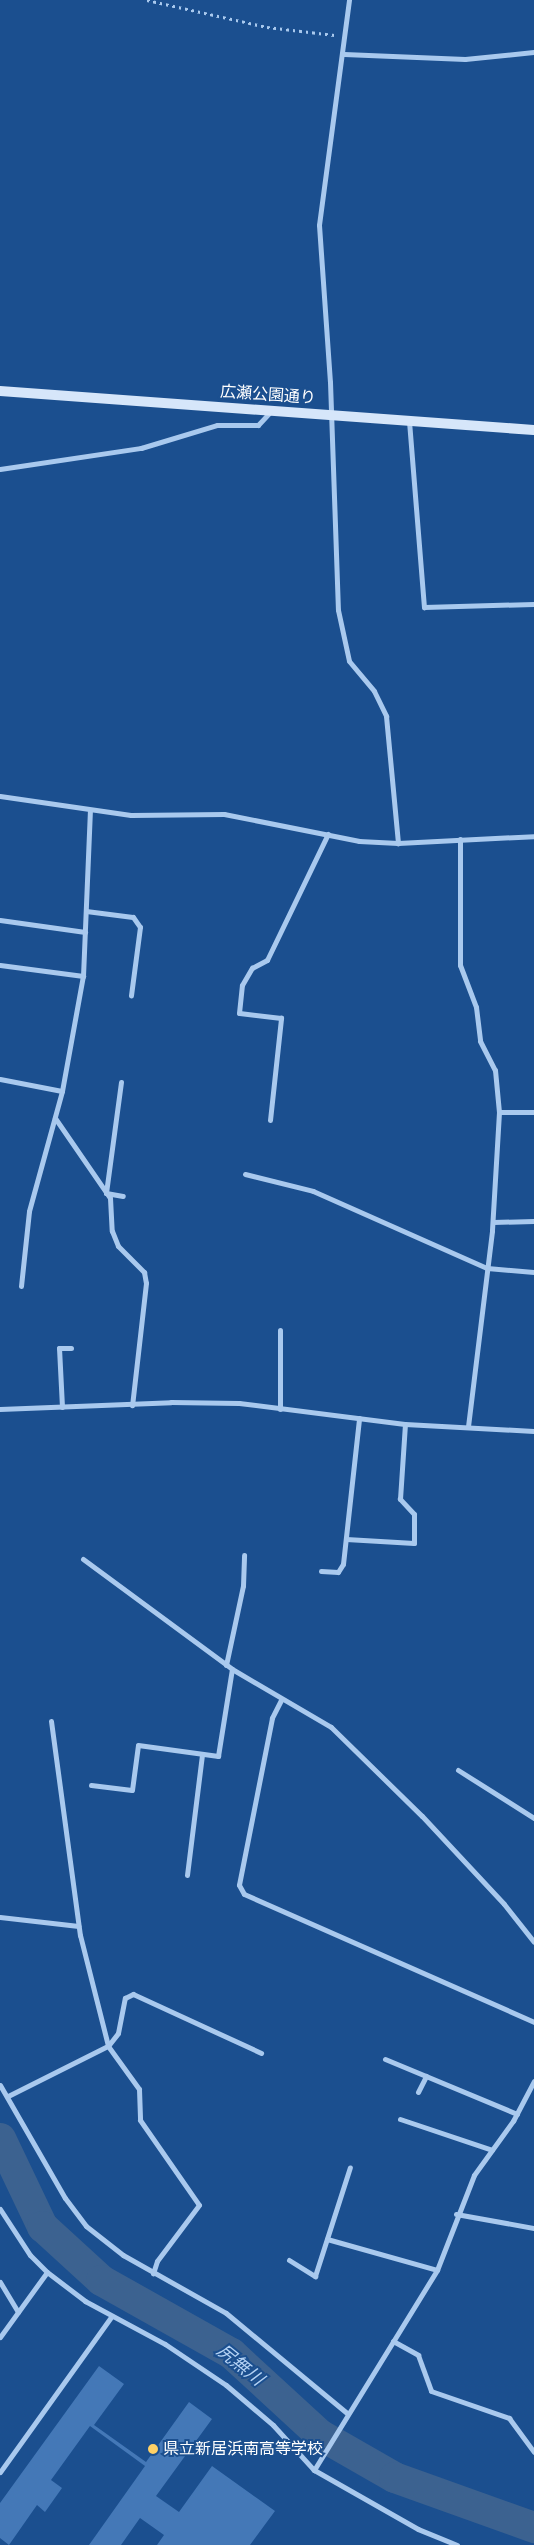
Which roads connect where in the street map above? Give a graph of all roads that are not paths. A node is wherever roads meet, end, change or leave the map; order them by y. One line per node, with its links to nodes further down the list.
1 (349, 0): 3 (street)
2 (534, 52): 3 (street)
3 (344, 54): 6 (street)
4 (0, 391): 5 (street, 広瀬公園通り)
5 (272, 410): 6 (street, 広瀬公園通り); 9 (street)
6 (329, 415): 7 (street, 広瀬公園通り); 16 (street)
7 (409, 421): 8 (street, 広瀬公園通り); 10 (street)
8 (534, 430)
9 (0, 469)
10 (534, 604)
11 (0, 796): 12 (street)
12 (90, 810): 13 (street); 17 (street)
13 (328, 834): 16 (street); 29 (street)
14 (534, 836): 15 (street)
15 (460, 839): 16 (street); 26 (street)
16 (398, 843)
17 (86, 911): 19 (street); 22 (street)
18 (0, 920): 19 (street)
19 (85, 932): 21 (street)
20 (0, 965): 21 (street)
21 (83, 976): 25 (street)
22 (131, 995)
23 (0, 1079): 25 (street)
24 (121, 1082): 31 (street)
25 (62, 1091): 28 (street)
26 (499, 1112): 27 (street); 34 (street)
27 (534, 1112)
28 (55, 1118): 31 (street); 37 (street)
29 (270, 1120)
30 (245, 1174): 35 (street)
31 (106, 1193): 32 (street); 40 (street)
32 (123, 1196)
33 (534, 1221): 34 (street)
34 (493, 1222): 35 (street)
35 (487, 1268): 36 (street); 46 (street)
36 (534, 1272)
37 (21, 1286)
38 (280, 1330): 43 (street)
39 (71, 1348): 41 (street)
40 (132, 1405): 41 (street); 43 (street)
41 (62, 1407): 42 (street)
42 (0, 1409)
43 (280, 1409): 44 (street)
44 (359, 1418): 45 (street); 48 (street)
45 (406, 1424): 46 (street); 48 (street)
46 (468, 1426): 47 (street)
47 (534, 1431)
48 (346, 1539): 51 (street)
49 (244, 1555): 52 (street)
50 (83, 1559): 52 (street)
51 (322, 1571)
52 (226, 1665): 53 (street)
53 (232, 1669): 54 (street); 56 (street)
54 (281, 1700): 63 (street); 64 (street)
55 (51, 1721): 62 (street)
56 (202, 1754): 58 (street); 60 (street)
57 (458, 1770): 59 (street)
58 (91, 1785)
59 (534, 1818)
60 (187, 1875)
61 (0, 1917): 62 (street)
62 (78, 1926): 65 (street)
63 (534, 1942)
64 (534, 2022)
65 (108, 2046): 66 (street); 72 (street); 84 (street)
66 (261, 2053)
67 (385, 2059): 68 (street)
68 (426, 2076): 71 (street); 73 (street)
69 (534, 2082): 73 (street)
70 (0, 2085): 72 (street)
71 (418, 2092)
72 (8, 2096): 84 (street)
73 (517, 2114): 75 (street)
74 (400, 2120): 75 (street)
75 (492, 2150): 78 (street)
76 (350, 2168): 80 (street)
77 (0, 2209): 83 (street)
78 (456, 2214): 79 (street); 82 (street)
79 (534, 2228)
80 (327, 2239): 81 (street); 82 (street)
81 (289, 2260)
82 (437, 2270): 89 (street)
83 (47, 2272): 86 (street); 87 (street)
84 (153, 2273): 90 (street)
85 (0, 2282): 86 (street)
86 (18, 2312): 88 (street)
87 (112, 2317): 92 (street); 93 (street)
88 (0, 2337)
89 (393, 2340): 90 (street); 91 (street)
90 (348, 2414): 92 (street)
91 (534, 2452)
92 (314, 2470): 94 (street)
93 (0, 2472)
94 (457, 2545)

